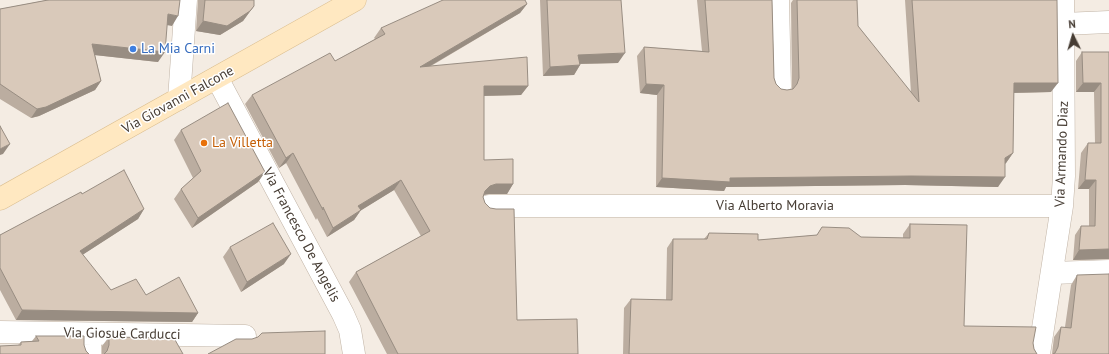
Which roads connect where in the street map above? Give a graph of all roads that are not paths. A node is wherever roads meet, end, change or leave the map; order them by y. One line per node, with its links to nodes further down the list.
1 (186, 0): 9 (street)
2 (355, 0): 7 (main road, Via Giovanni Falcone)
3 (778, 0): 8 (street)
4 (1063, 0): 6 (street, Via Armando Diaz)
5 (1109, 22): 6 (street)
6 (1064, 24): 12 (street, Via Armando Diaz)
7 (217, 78): 9 (main road, Via Giovanni Falcone); 18 (street, Via Francesco De Angelis)
8 (780, 87)
9 (179, 99): 10 (main road, Via Giovanni Falcone)
10 (0, 199)
11 (489, 206): 12 (street, Via Alberto Moravia)
12 (1062, 206): 14 (street, Via Armando Diaz)
13 (1109, 271): 14 (street)
14 (1052, 273): 19 (street, Via Armando Diaz)
15 (0, 332): 17 (street, Via Giosuè Carducci)
16 (245, 336): 17 (street, Via Giosuè Carducci)
17 (90, 344)
18 (354, 354)
19 (1039, 354)

